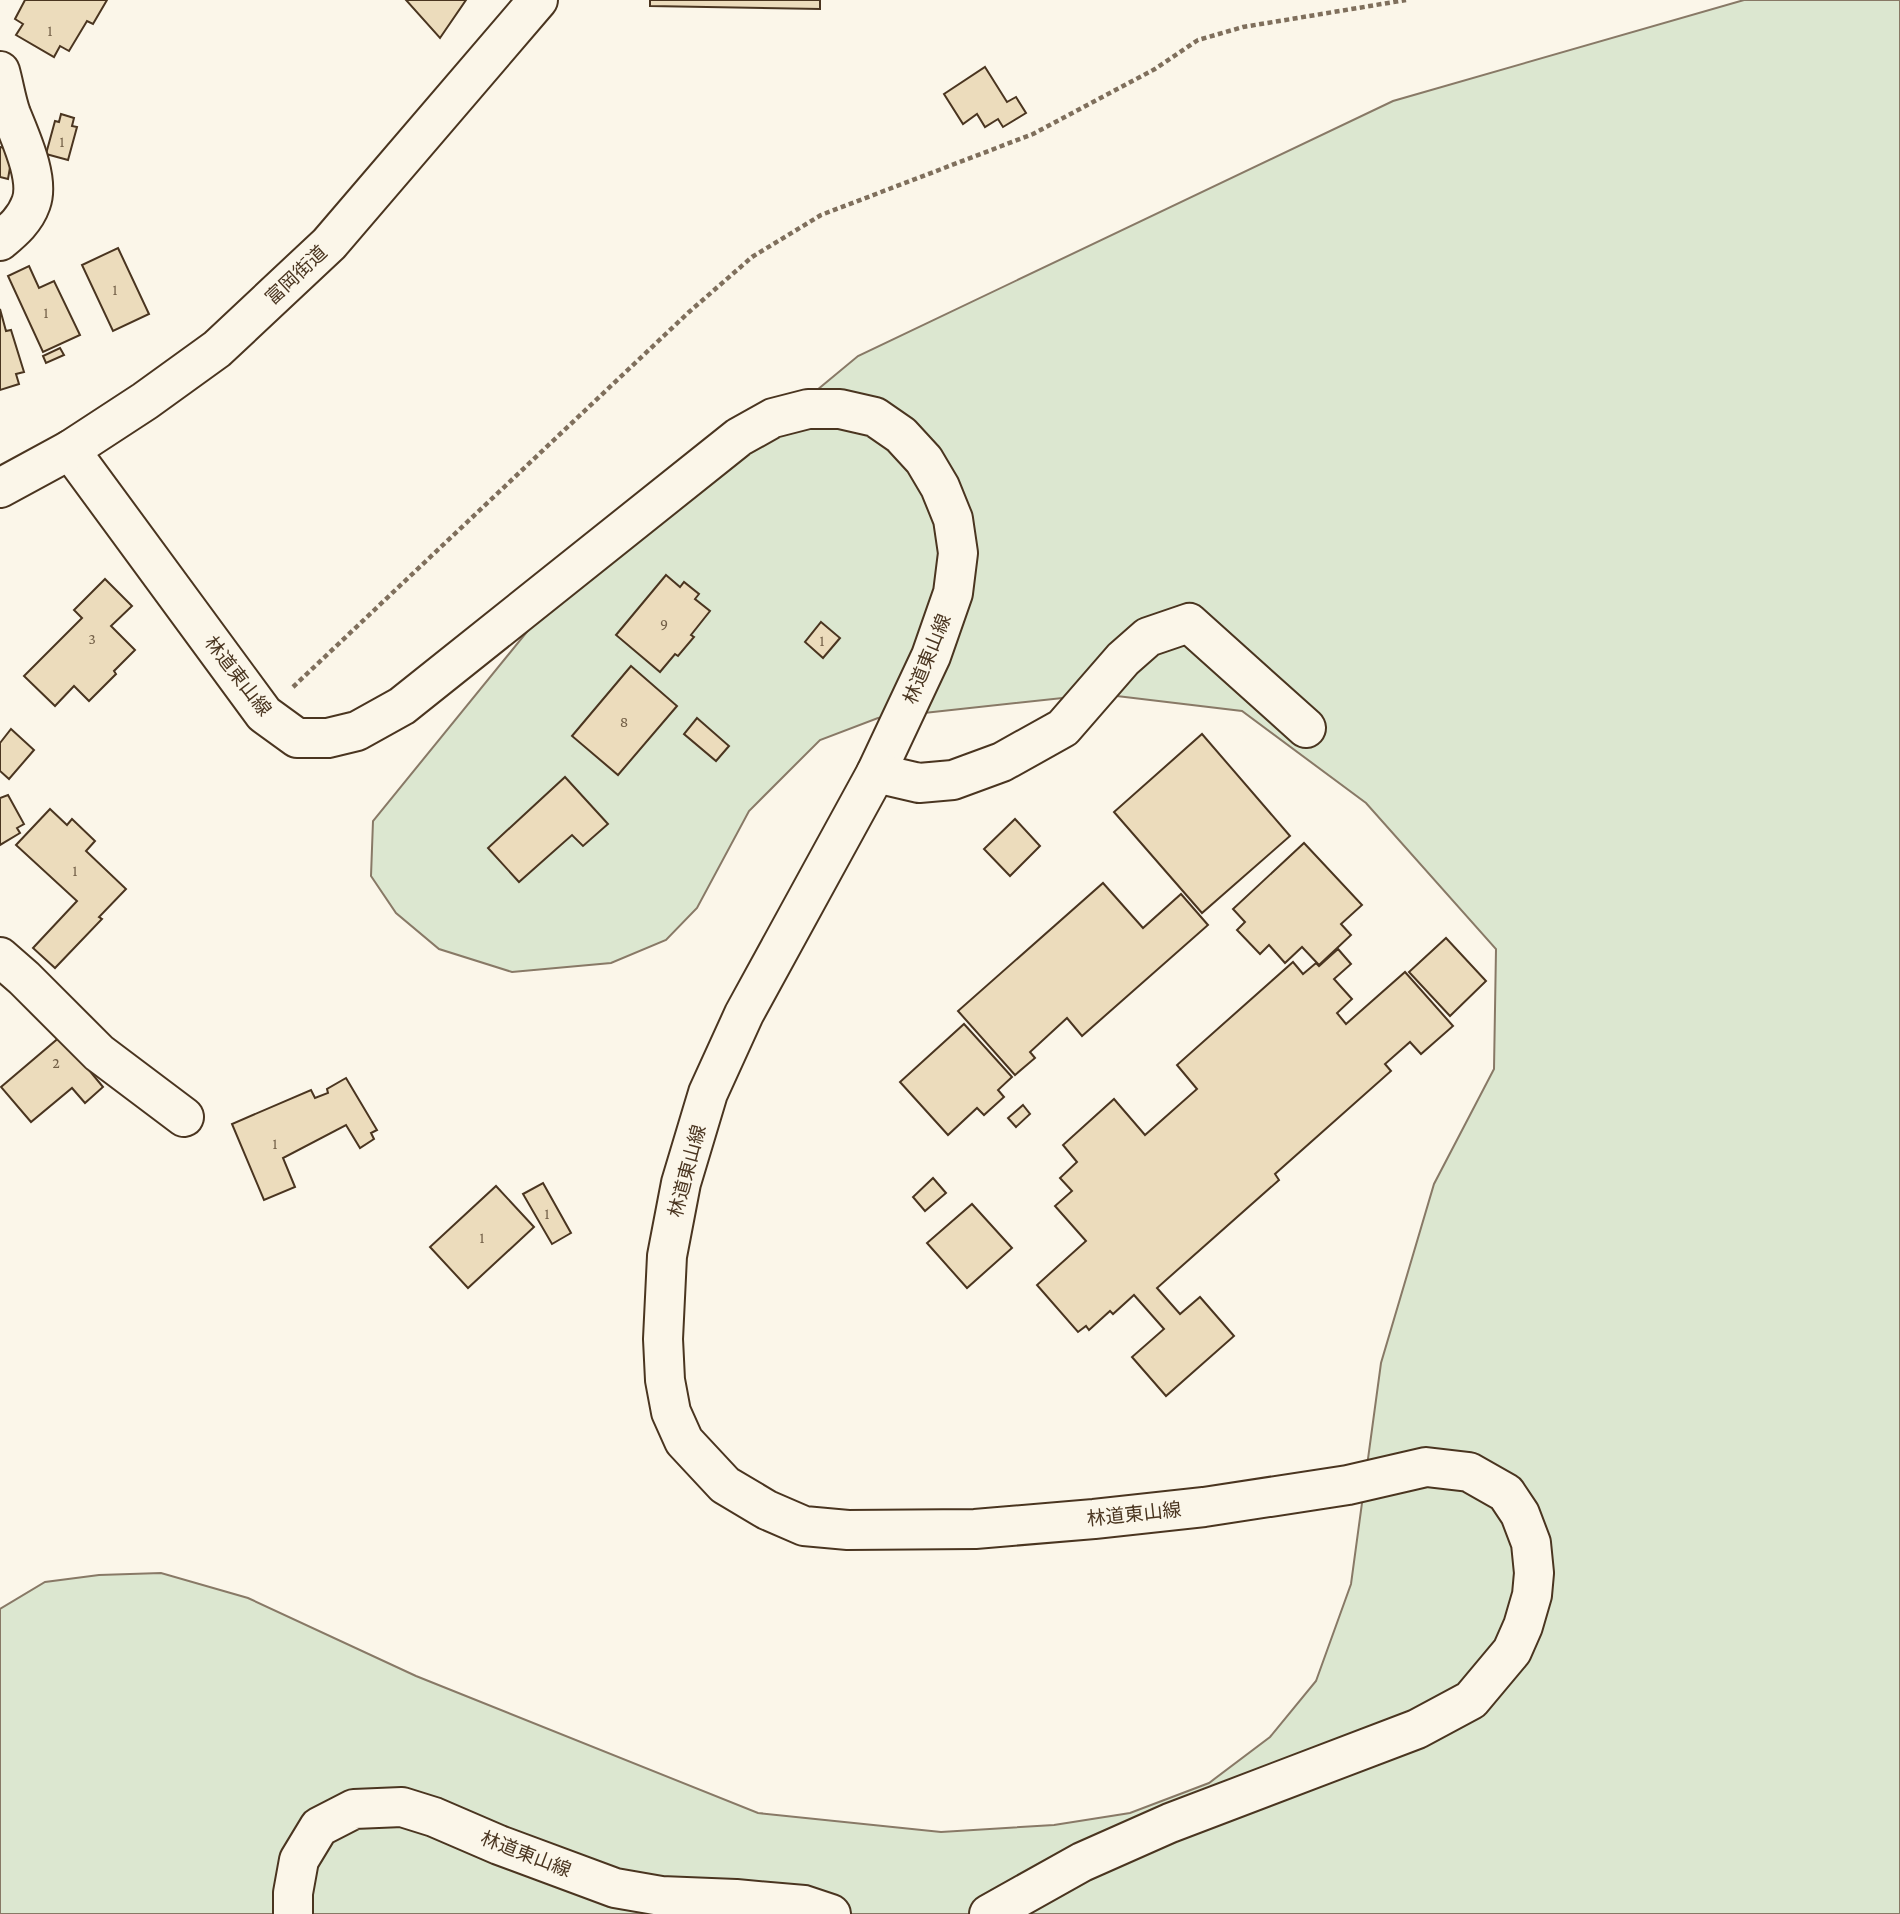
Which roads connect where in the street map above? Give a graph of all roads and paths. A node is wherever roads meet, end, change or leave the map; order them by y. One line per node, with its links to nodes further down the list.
1 (538, 0): 5 (street, 富岡街道)
2 (1406, 0): 7 (path)
3 (0, 71): 4 (street)
4 (0, 241)
5 (70, 450): 6 (street, 富岡街道); 7 (street, 林道東山線)
6 (0, 488)
7 (264, 714): 9 (street, 林道東山線)
8 (1306, 728): 9 (street)
9 (876, 773): 14 (street, 林道東山線)
10 (0, 957): 11 (street)
11 (184, 1117)
12 (293, 1914): 13 (street, 林道東山線)
13 (831, 1914)
14 (989, 1914)

